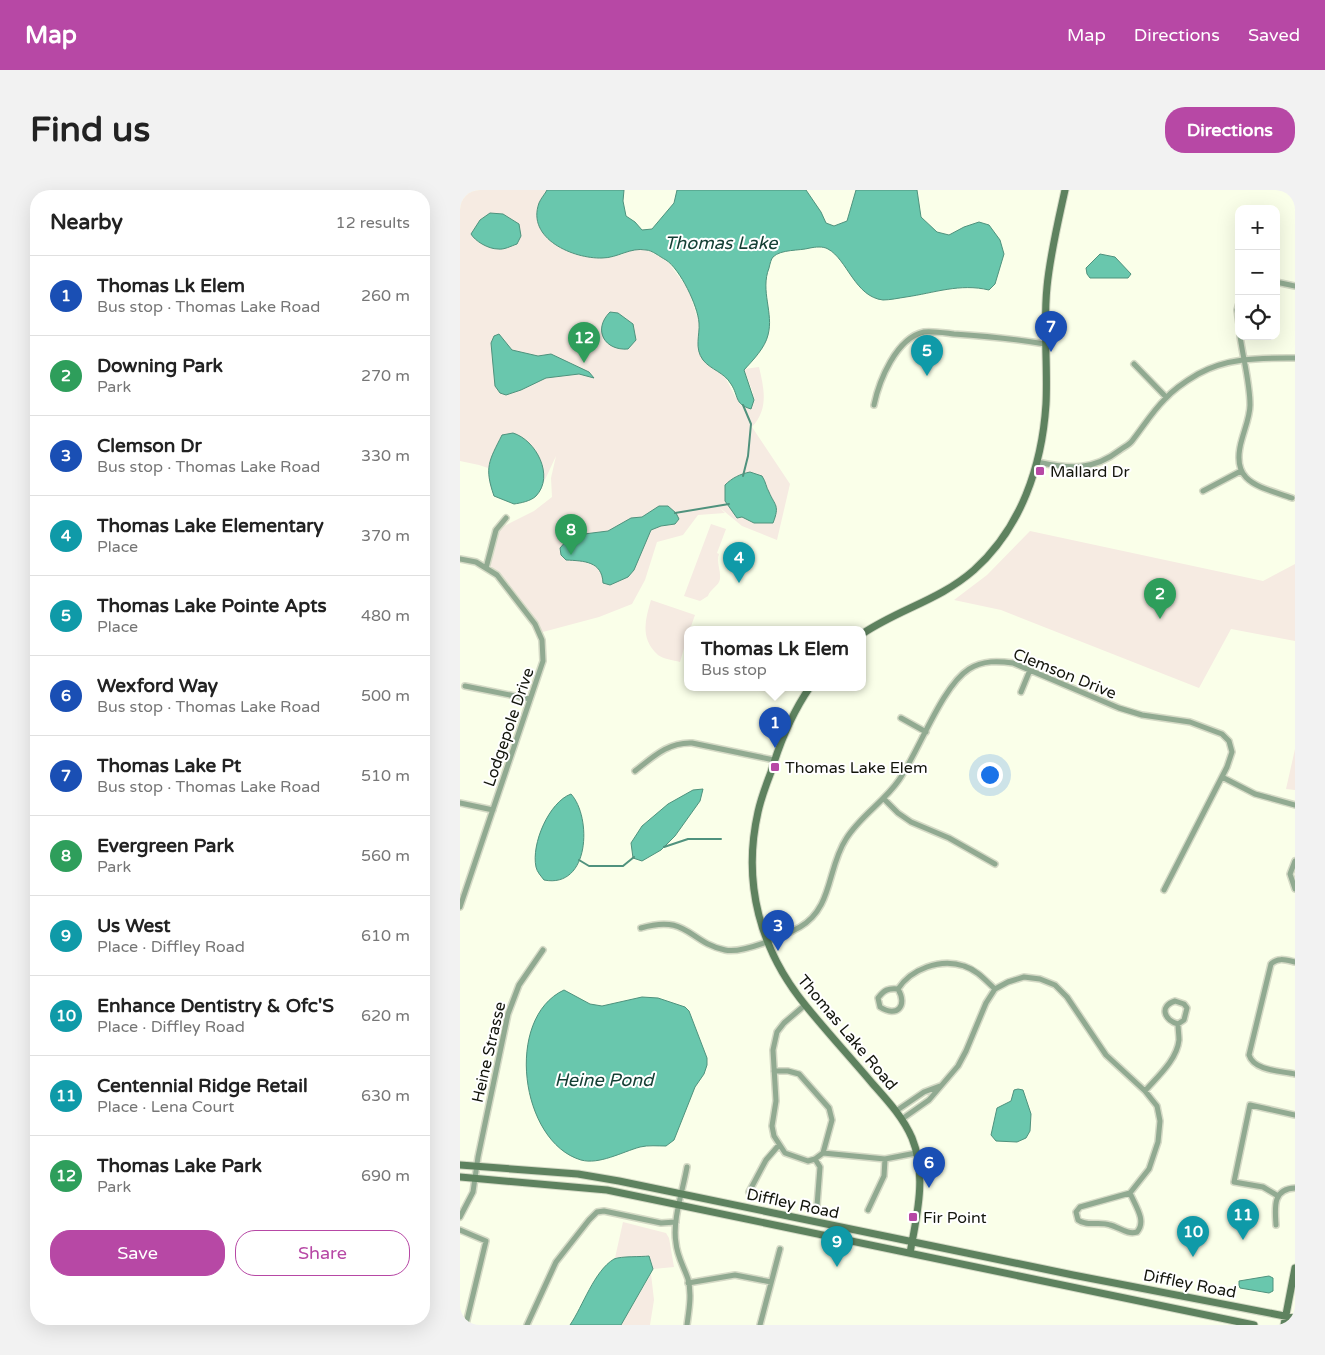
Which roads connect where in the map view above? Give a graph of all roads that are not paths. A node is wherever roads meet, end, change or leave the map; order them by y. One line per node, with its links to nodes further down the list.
1 (1065, 190): 5 (main road)
2 (1280, 283): 3 (street)
3 (1295, 286)
4 (1241, 340): 7 (street)
5 (1045, 344): 10 (street); 11 (main road)
6 (1295, 358): 7 (street)
7 (1244, 359): 9 (street); 12 (street)
8 (1134, 364): 9 (street)
9 (1166, 397): 11 (street)
10 (874, 405)
11 (1037, 462): 18 (main road)
12 (1242, 471): 13 (street); 14 (street)
13 (1203, 491)
14 (1292, 498)
15 (506, 518): 17 (street)
16 (460, 560): 17 (street, Lodgepole Drive)
17 (486, 568): 23 (street, Lodgepole Drive)
18 (866, 632)
19 (1030, 670): 22 (street); 25 (street, Clemson Drive); 28 (street, Clemson Drive)
20 (465, 686): 23 (street)
21 (807, 691): 26 (main road, Thomas Lake Road)
22 (1021, 692)
23 (530, 699): 32 (street, Lodgepole Drive)
24 (901, 718): 25 (street)
25 (926, 732): 29 (street, Clemson Drive)
26 (774, 760): 27 (street); 40 (main road, Thomas Lake Road)
27 (635, 771)
28 (1222, 777): 31 (street); 37 (street)
29 (884, 799): 34 (street); 40 (street, Clemson Drive)
30 (460, 803): 32 (street)
31 (1295, 805)
32 (493, 810): 36 (street, Lodgepole Drive)
33 (1295, 861): 35 (street)
34 (995, 864)
35 (1295, 889)
36 (463, 890): 38 (street, Lodgepole Drive)
37 (1164, 890)
38 (460, 907)
39 (641, 928): 40 (street, Clemson Drive)
40 (766, 941): 45 (main road, Thomas Lake Road)
41 (543, 950): 60 (street, Heine Strasse)
42 (1295, 962): 48 (street)
43 (996, 989): 44 (street); 49 (street); 50 (street)
44 (898, 990): 44 (street)
45 (805, 1005): 47 (street); 51 (main road, Thomas Lake Road)
46 (1178, 1024): 46 (street); 50 (street)
47 (774, 1071): 54 (street); 55 (street)
48 (1295, 1074)
49 (940, 1085): 51 (street); 53 (street)
50 (1145, 1091): 66 (street)
51 (896, 1110): 53 (main road, Thomas Lake Road)
52 (1295, 1115): 67 (street)
53 (902, 1119): 56 (main road, Thomas Lake Road)
54 (779, 1145): 57 (street); 65 (street)
55 (823, 1153): 57 (street); 58 (street)
56 (916, 1153): 58 (street); 75 (main road, Thomas Lake Road)
57 (815, 1159): 69 (street)
58 (885, 1160): 70 (street)
59 (460, 1165): 60 (main road, Diffley Road)
60 (477, 1167): 63 (street, Heine Strasse); 68 (main road, Diffley Road)
61 (688, 1167): 68 (street)
62 (460, 1177): 63 (main road, Diffley Road)
63 (475, 1179): 68 (main road, Diffley Road); 71 (street, Heine Strasse)
64 (1295, 1188): 67 (street)
65 (749, 1192)
66 (1130, 1193): 66 (street)
67 (1278, 1196): 73 (street)
68 (681, 1200): 72 (street); 75 (main road, Diffley Road); 77 (main road, Diffley Road)
69 (817, 1206)
70 (868, 1210)
71 (460, 1217)
72 (676, 1222): 80 (street); 84 (street)
73 (1276, 1225)
74 (460, 1230): 83 (street)
75 (912, 1241): 77 (main road, Thomas Lake Road); 81 (main road, Diffley Road)
76 (780, 1249): 79 (street)
77 (910, 1253): 87 (main road, Diffley Road)
78 (1295, 1268): 81 (main road)
79 (770, 1282): 80 (street); 86 (street)
80 (688, 1283): 85 (street)
81 (1285, 1316): 82 (main road, Diffley Road); 88 (main road)
82 (1295, 1318)
83 (460, 1324)
84 (527, 1325)
85 (687, 1325)
86 (760, 1325)
87 (1254, 1325)
88 (1284, 1325)

